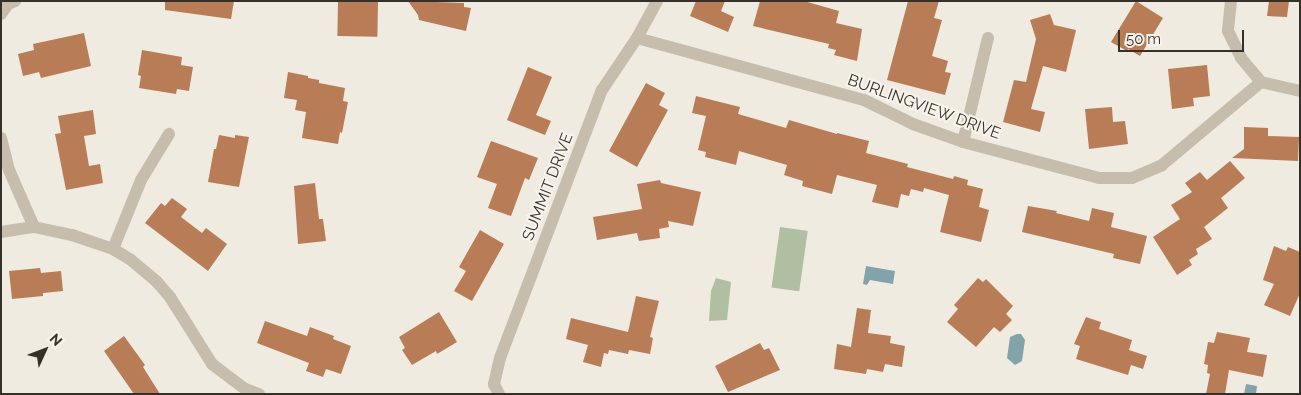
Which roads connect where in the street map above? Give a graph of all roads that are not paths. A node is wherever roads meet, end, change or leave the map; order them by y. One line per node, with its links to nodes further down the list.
1 (15, 1): 4 (street)
2 (657, 1): 5 (street, SUMMIT DRIVE)
3 (1230, 1): 7 (street)
4 (1, 14)
5 (637, 38): 11 (street, BURLINGVIEW DRIVE); 17 (street, SUMMIT DRIVE)
6 (988, 38): 11 (street)
7 (1262, 82): 8 (street); 11 (street, BURLINGVIEW DRIVE)
8 (1300, 91)
9 (169, 134): 14 (street)
10 (1, 138): 12 (street)
11 (963, 142)
12 (34, 228): 13 (street); 14 (street)
13 (1, 232)
14 (113, 249): 15 (street)
15 (244, 392): 16 (street)
16 (259, 394)
17 (499, 394)

